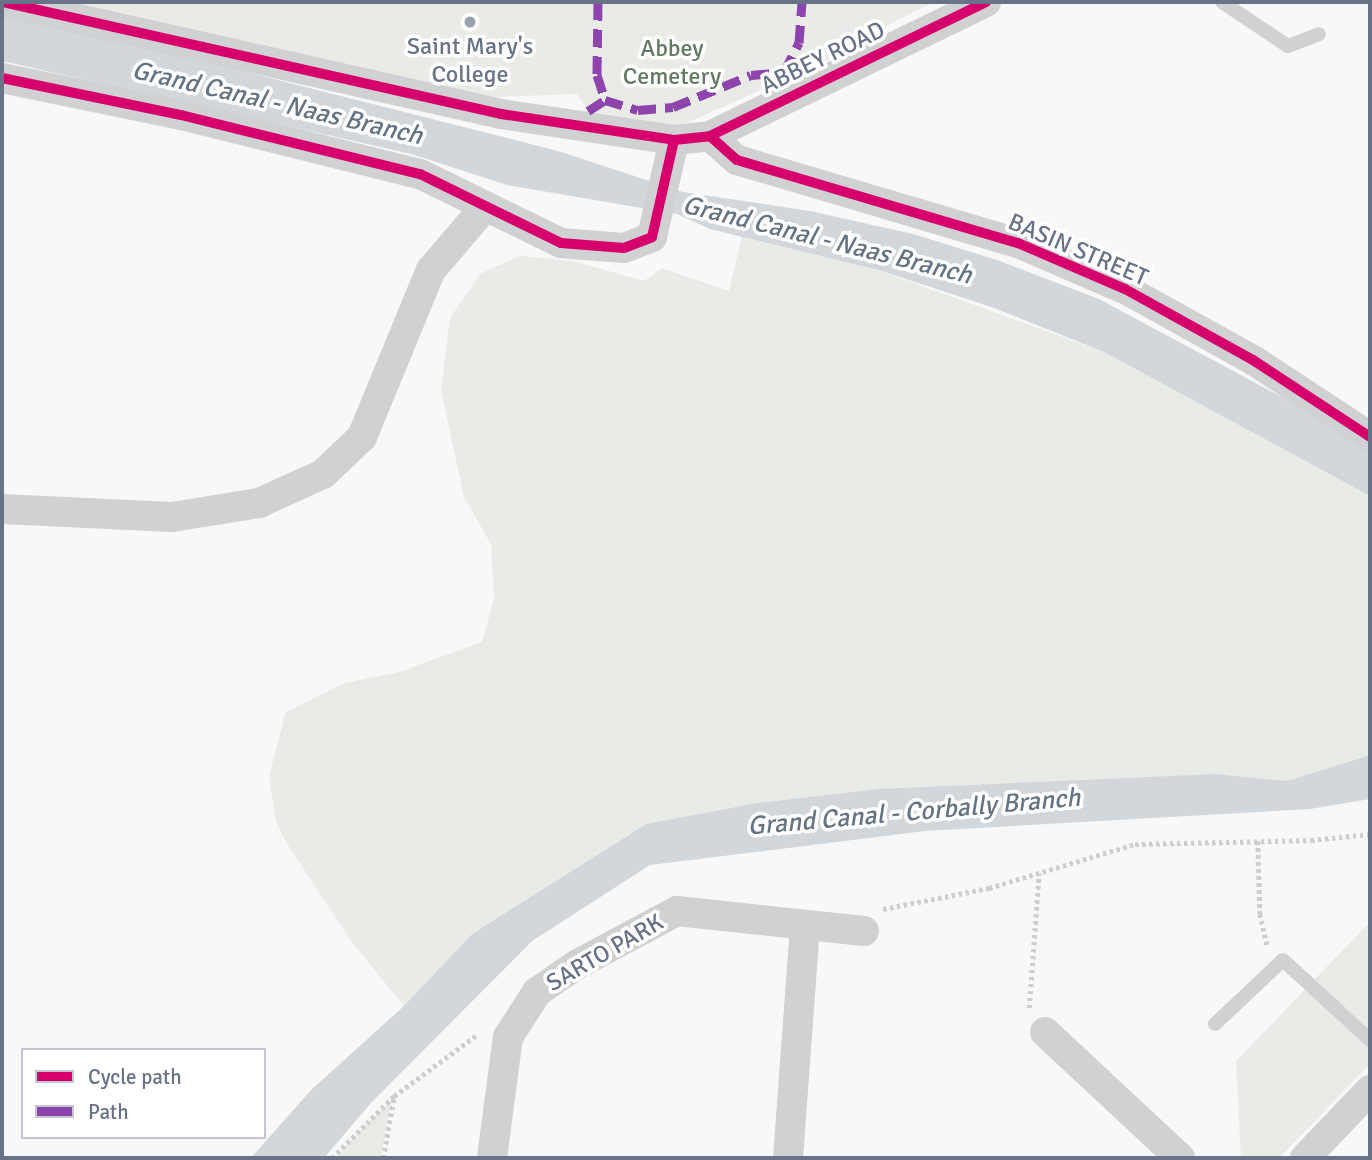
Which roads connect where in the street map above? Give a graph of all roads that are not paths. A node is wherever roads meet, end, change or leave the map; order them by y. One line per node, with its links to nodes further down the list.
1 (3, 2): 7 (street, ABBEY ROAD)
2 (986, 2): 6 (street, ABBEY ROAD)
3 (1222, 2): 4 (lane)
4 (1319, 34)
5 (2, 78): 8 (street)
6 (710, 136): 7 (street, ABBEY ROAD); 9 (street, BASIN STREET)
7 (672, 151): 8 (street)
8 (484, 208): 10 (street)
9 (1370, 437)
10 (2, 509)
11 (805, 926): 12 (street, SARTO PARK); 17 (street, SARTO PARK); 18 (street)
12 (864, 931)
13 (1215, 1024): 15 (lane)
14 (1045, 1032): 19 (street)
15 (1370, 1040)
16 (1370, 1090): 20 (street)
17 (492, 1158)
18 (788, 1158)
19 (1180, 1158)
20 (1305, 1158)

